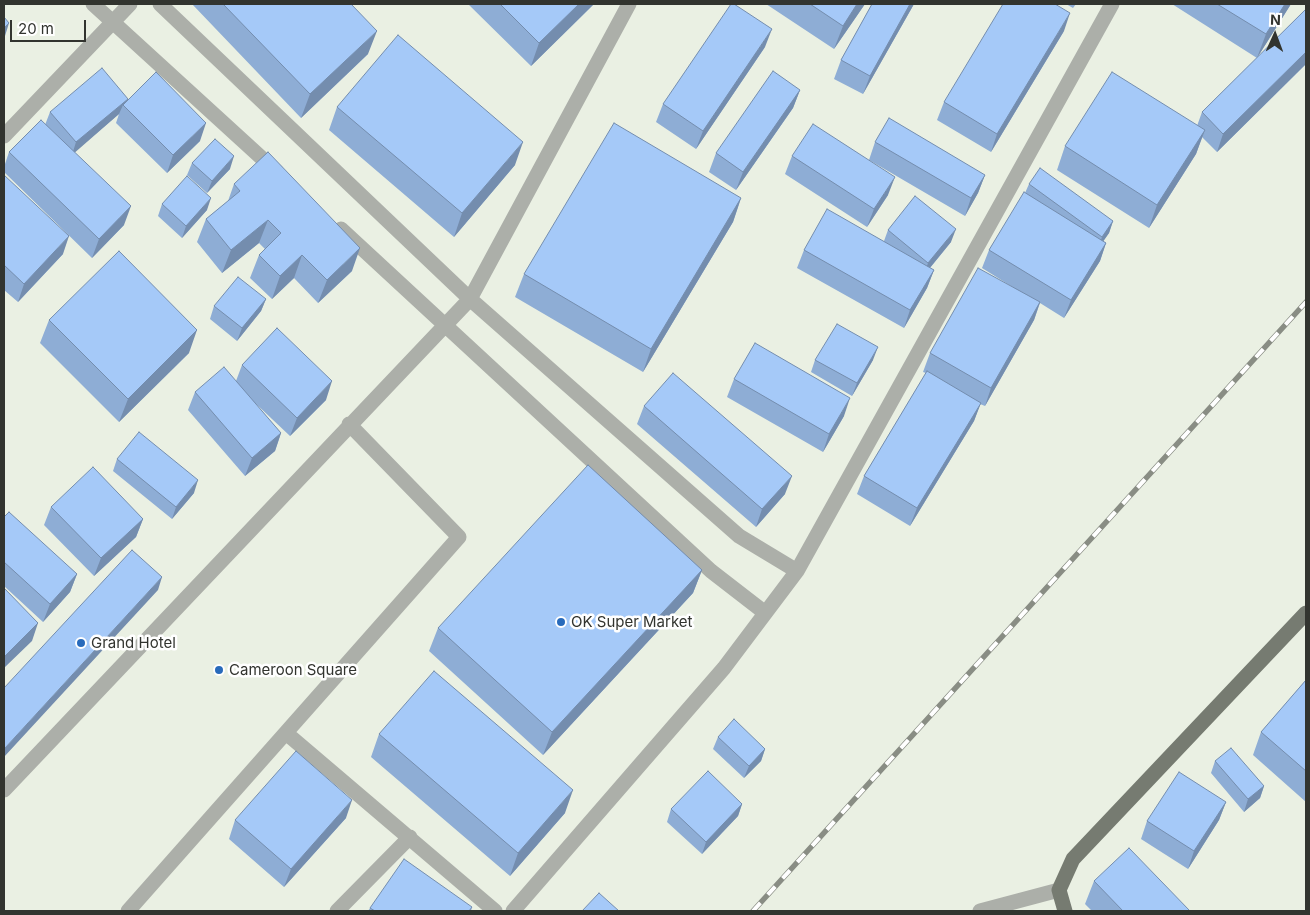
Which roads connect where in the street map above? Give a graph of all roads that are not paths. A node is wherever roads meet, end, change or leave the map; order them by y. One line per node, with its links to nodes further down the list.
1 (93, 4): 6 (street)
2 (130, 4): 6 (street)
3 (160, 4): 10 (street)
4 (629, 4): 10 (street)
5 (1112, 4): 13 (street)
6 (113, 22): 7 (street); 8 (street)
7 (4, 136)
8 (290, 184)
9 (327, 217): 11 (street)
10 (470, 299): 11 (street); 13 (street)
11 (446, 325): 12 (street); 14 (street)
12 (349, 424): 16 (street); 17 (street)
13 (797, 571): 14 (street)
14 (764, 612): 23 (street)
15 (1306, 613): 19 (main road)
16 (286, 733): 18 (street); 20 (street)
17 (4, 790)
18 (410, 837): 21 (street); 22 (street)
19 (1059, 890): 24 (street); 25 (main road)
20 (128, 911)
21 (337, 911)
22 (495, 911)
23 (513, 911)
24 (980, 911)
25 (1065, 911)

